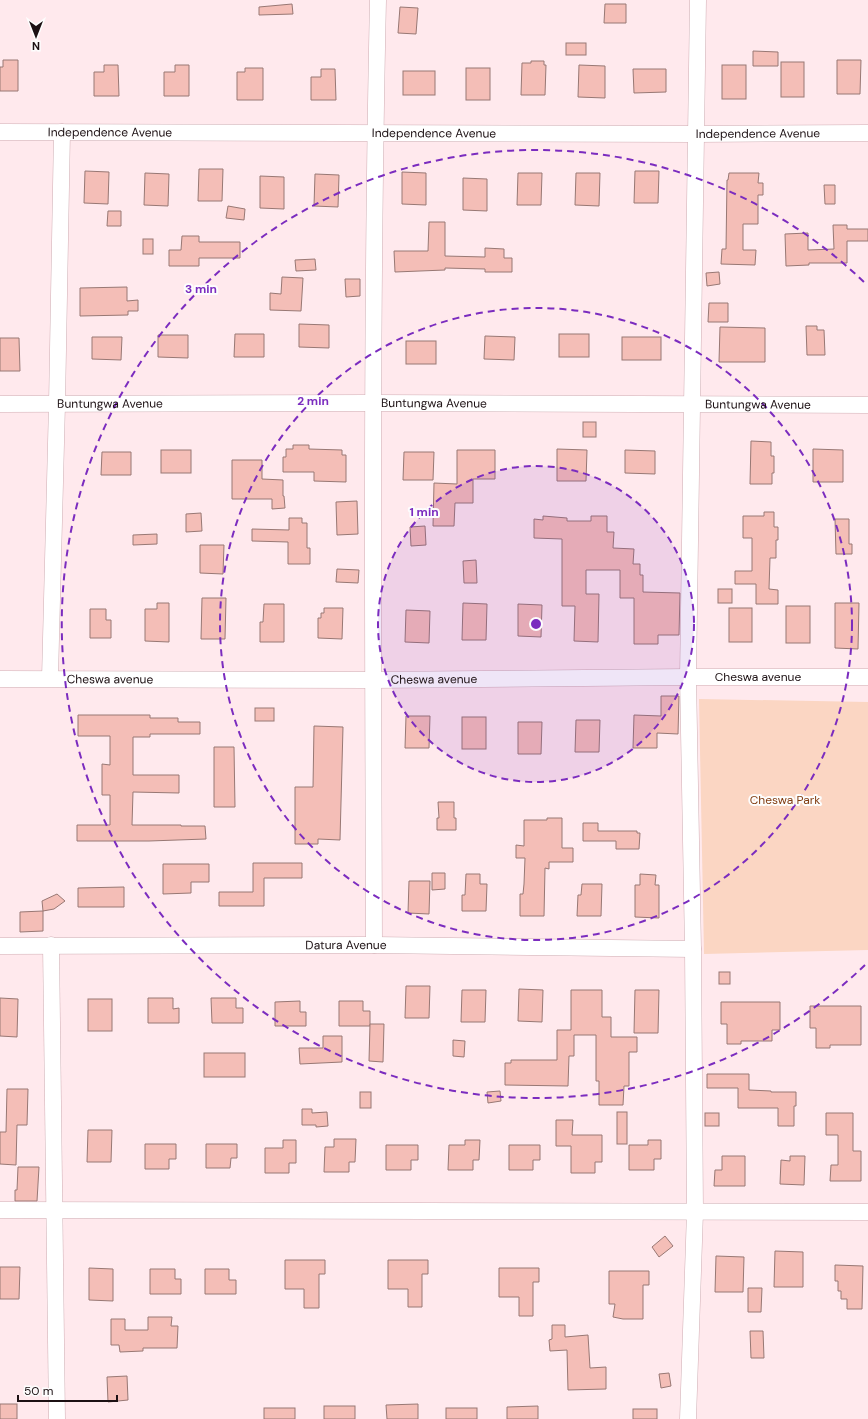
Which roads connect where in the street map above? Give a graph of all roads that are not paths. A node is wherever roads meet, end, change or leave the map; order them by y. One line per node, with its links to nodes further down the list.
1 (378, 0): 5 (street)
2 (698, 0): 7 (street)
3 (0, 132): 4 (street, Independence Avenue)
4 (62, 132): 5 (street, Independence Avenue); 10 (street)
5 (375, 132): 7 (street, Independence Avenue); 8 (street)
6 (868, 133): 7 (street, Independence Avenue)
7 (696, 134): 11 (street)
8 (374, 403): 10 (street, Buntungwa Avenue); 11 (street, Buntungwa Avenue); 17 (street)
9 (0, 404): 10 (street, Buntungwa Avenue)
10 (57, 404): 15 (street)
11 (692, 405): 12 (street, Buntungwa Avenue); 13 (street)
12 (868, 405)
13 (688, 677): 14 (street, Cheswa avenue); 17 (street, Cheswa avenue); 21 (street)
14 (868, 677)
15 (50, 678): 16 (street, Cheswa avenue); 17 (street, Cheswa avenue)
16 (0, 679)
17 (373, 680): 18 (street)
18 (374, 945): 20 (street, Datura Avenue); 21 (street, Datura Avenue)
19 (0, 946): 20 (street, Datura Avenue)
20 (51, 946): 23 (street)
21 (693, 949): 24 (street)
22 (0, 1210): 23 (street)
23 (55, 1210): 24 (street); 26 (street)
24 (695, 1212): 25 (street); 27 (street)
25 (868, 1212)
26 (57, 1419)
27 (688, 1419)

